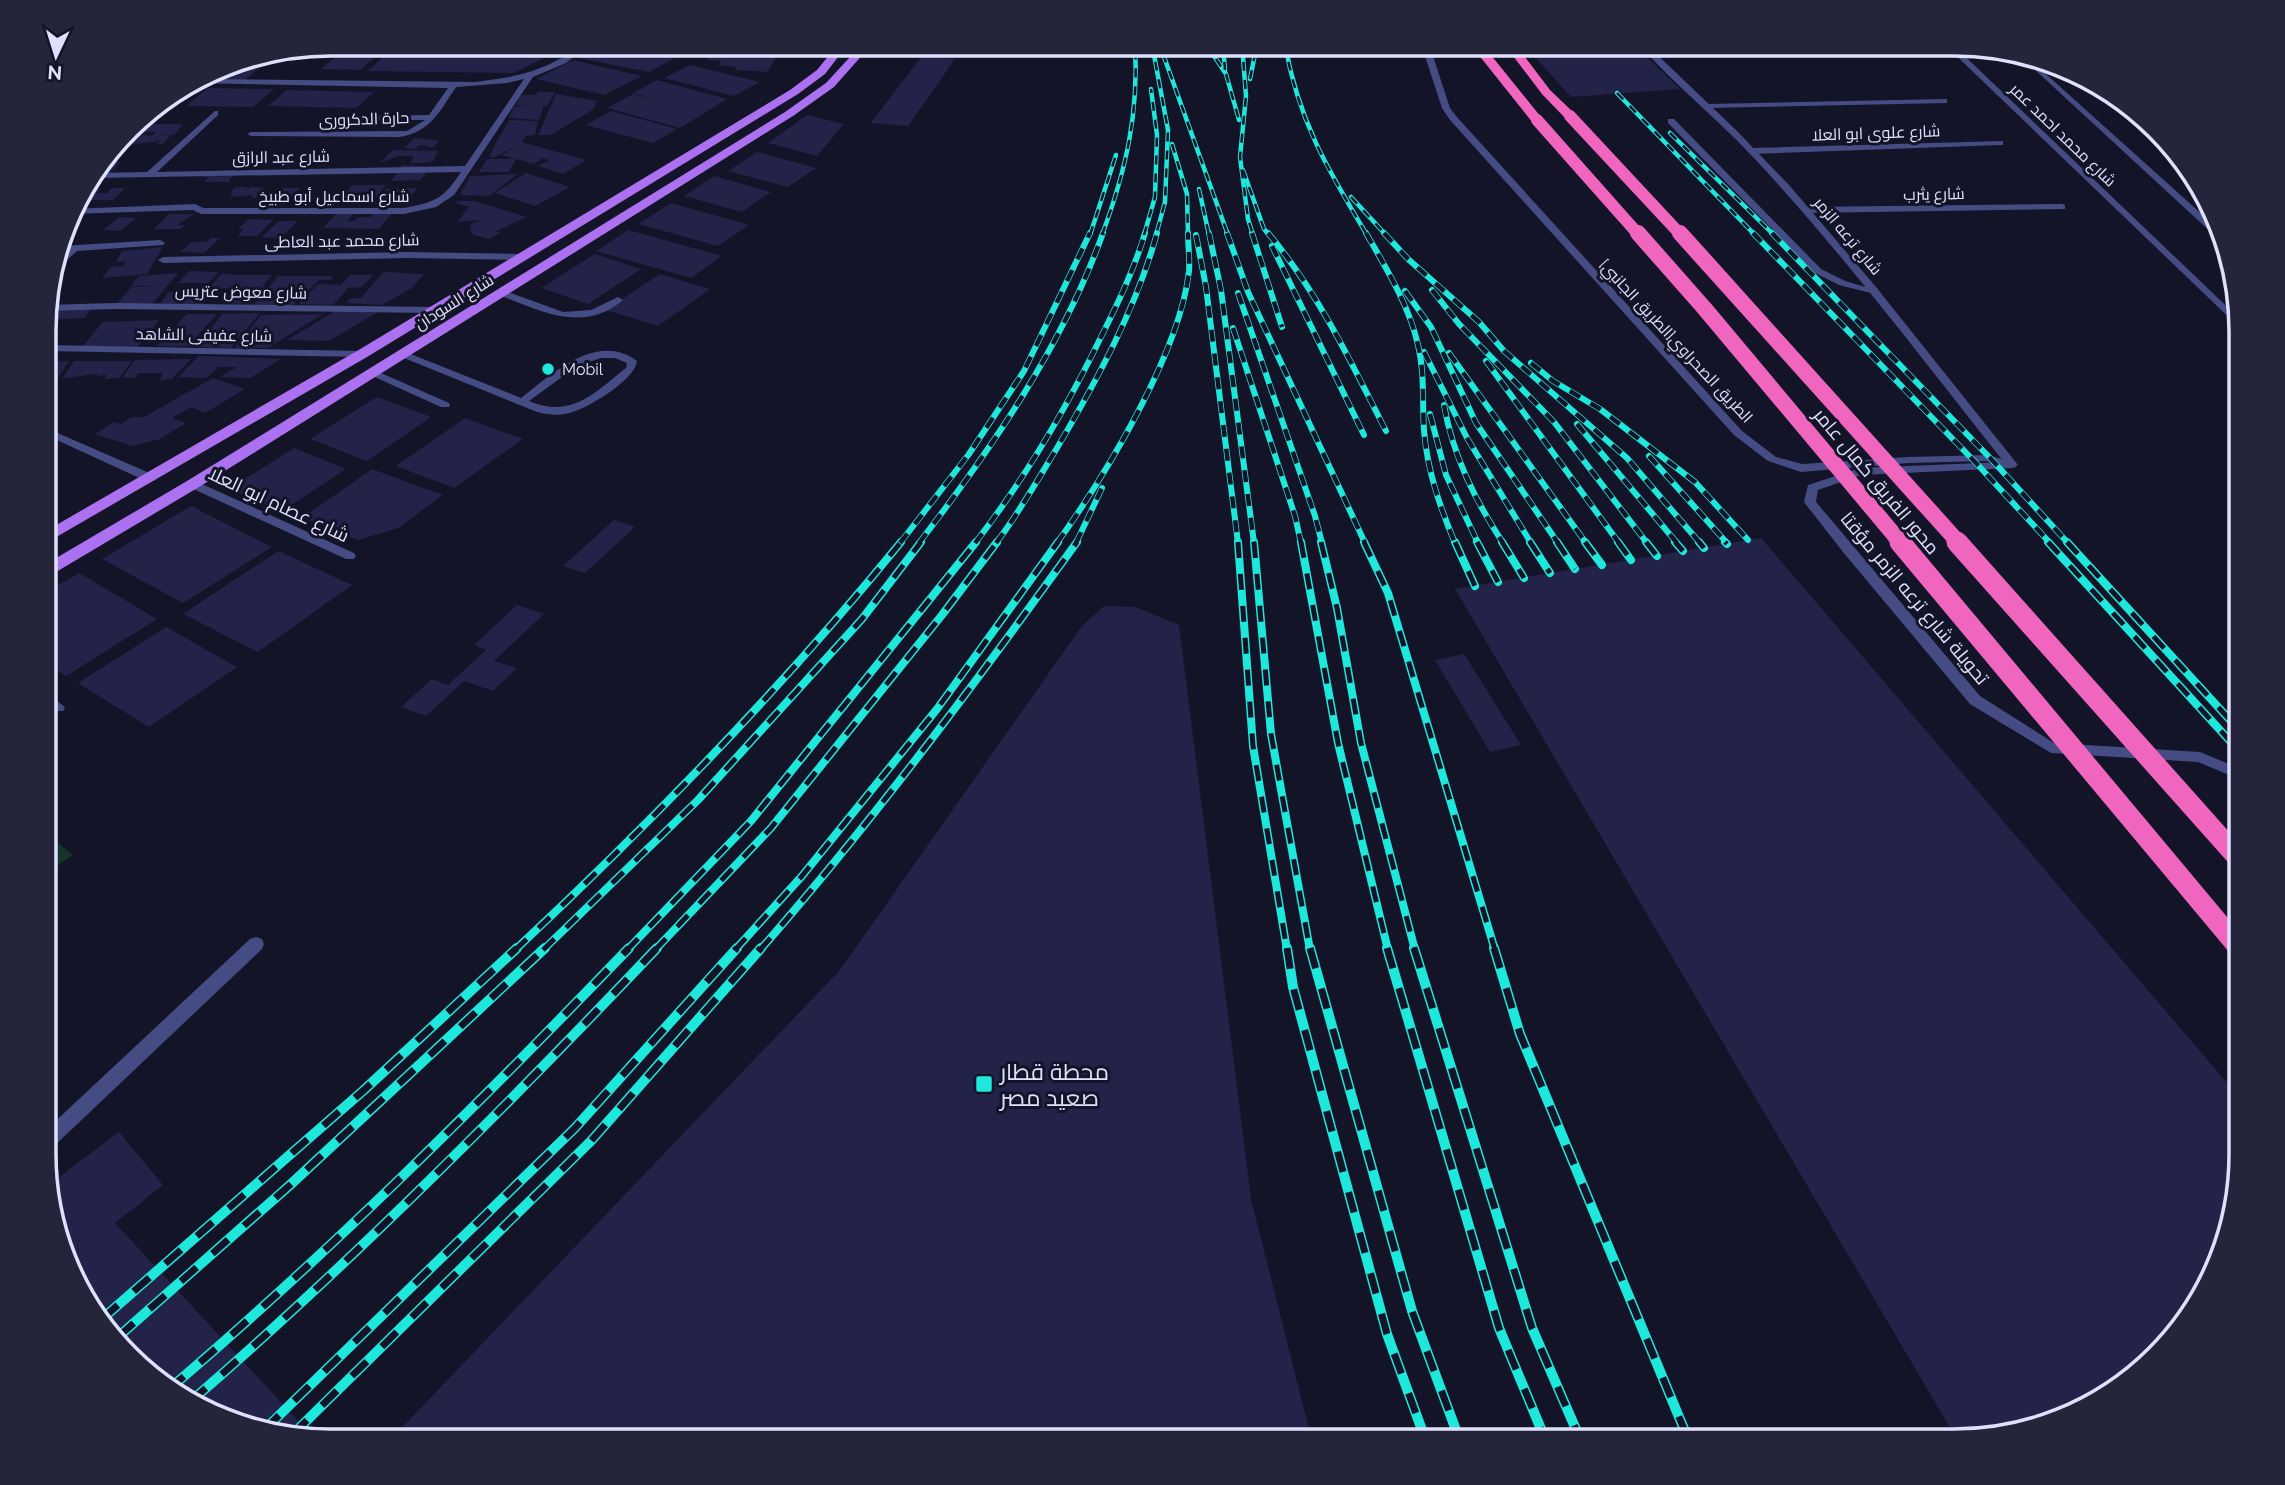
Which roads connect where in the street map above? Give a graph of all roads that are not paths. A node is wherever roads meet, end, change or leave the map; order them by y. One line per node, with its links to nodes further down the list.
1 (568, 56): 10 (street)
2 (834, 56): 33 (main road, شارع السودان)
3 (857, 56): 35 (main road, شارع السودان)
4 (1428, 56): 48 (street, الطريق الصحراوي[الطريق الجانبي])
5 (1485, 56): 56 (highway, محور الفريق كمال عامر, bridge)
6 (1518, 56): 55 (highway, محور الفريق كمال عامر, bridge)
7 (1655, 56): 14 (street, شارع ترعه الزمر)
8 (1961, 56): 40 (street, شارع محمد احمد عمر)
9 (2036, 69): 28 (street)
10 (531, 74): 12 (street); 22 (street, شارع اسماعيل أبو طبيخ)
11 (216, 81): 12 (street)
12 (454, 85): 16 (street, حارة الدكرورى)
13 (1944, 101): 14 (street)
14 (1708, 106): 21 (street, شارع ترعه الزمر)
15 (215, 113): 23 (street)
16 (432, 117): 17 (street); 19 (street, حارة الدكرورى)
17 (366, 118)
18 (1671, 121): 36 (street)
19 (251, 134)
20 (2000, 143): 21 (street, شارع علوى ابو العلا)
21 (1753, 151): 26 (street, شارع ترعه الزمر)
22 (468, 169): 23 (street, شارع عبد الرازق); 27 (street, شارع اسماعيل أبو طبيخ)
23 (149, 175): 24 (street, شارع عبد الرازق)
24 (104, 176)
25 (2062, 207): 26 (street, شارع يثرب)
26 (1806, 210): 36 (street, شارع ترعه الزمر)
27 (83, 212)
28 (2207, 224)
29 (160, 243): 31 (street)
30 (69, 248): 31 (street)
31 (75, 248): 32 (street)
32 (66, 257)
33 (522, 257): 34 (street, شارع محمد عبد العاطى); 39 (main road, شارع السودان)
34 (163, 260)
35 (502, 293): 37 (street); 43 (main road, شارع السودان)
36 (1876, 293): 48 (street, شارع ترعه الزمر)
37 (618, 300)
38 (57, 308): 39 (street, شارع معوض عتريس)
39 (435, 310): 42 (main road, شارع السودان)
40 (2228, 313)
41 (56, 348): 42 (street, شارع عفيفى الشاهد)
42 (362, 354): 49 (main road, شارع السودان)
43 (403, 354): 44 (main road, شارع السودان); 45 (street)
44 (372, 372): 46 (street); 50 (main road, شارع السودان)
45 (522, 402): 45 (street)
46 (445, 405)
47 (56, 436): 49 (street)
48 (2012, 465): 54 (street, تحويلة شارع ترعه الزمر مؤقتا)
49 (149, 478): 51 (main road, شارع السودان)
50 (193, 484): 52 (street, شارع عصام ابو العلا); 53 (main road, شارع السودان)
51 (56, 532)
52 (351, 556)
53 (56, 566)
54 (2229, 770)
55 (2229, 847)
56 (2229, 936)
57 (256, 944): 58 (street)
58 (56, 1133)

